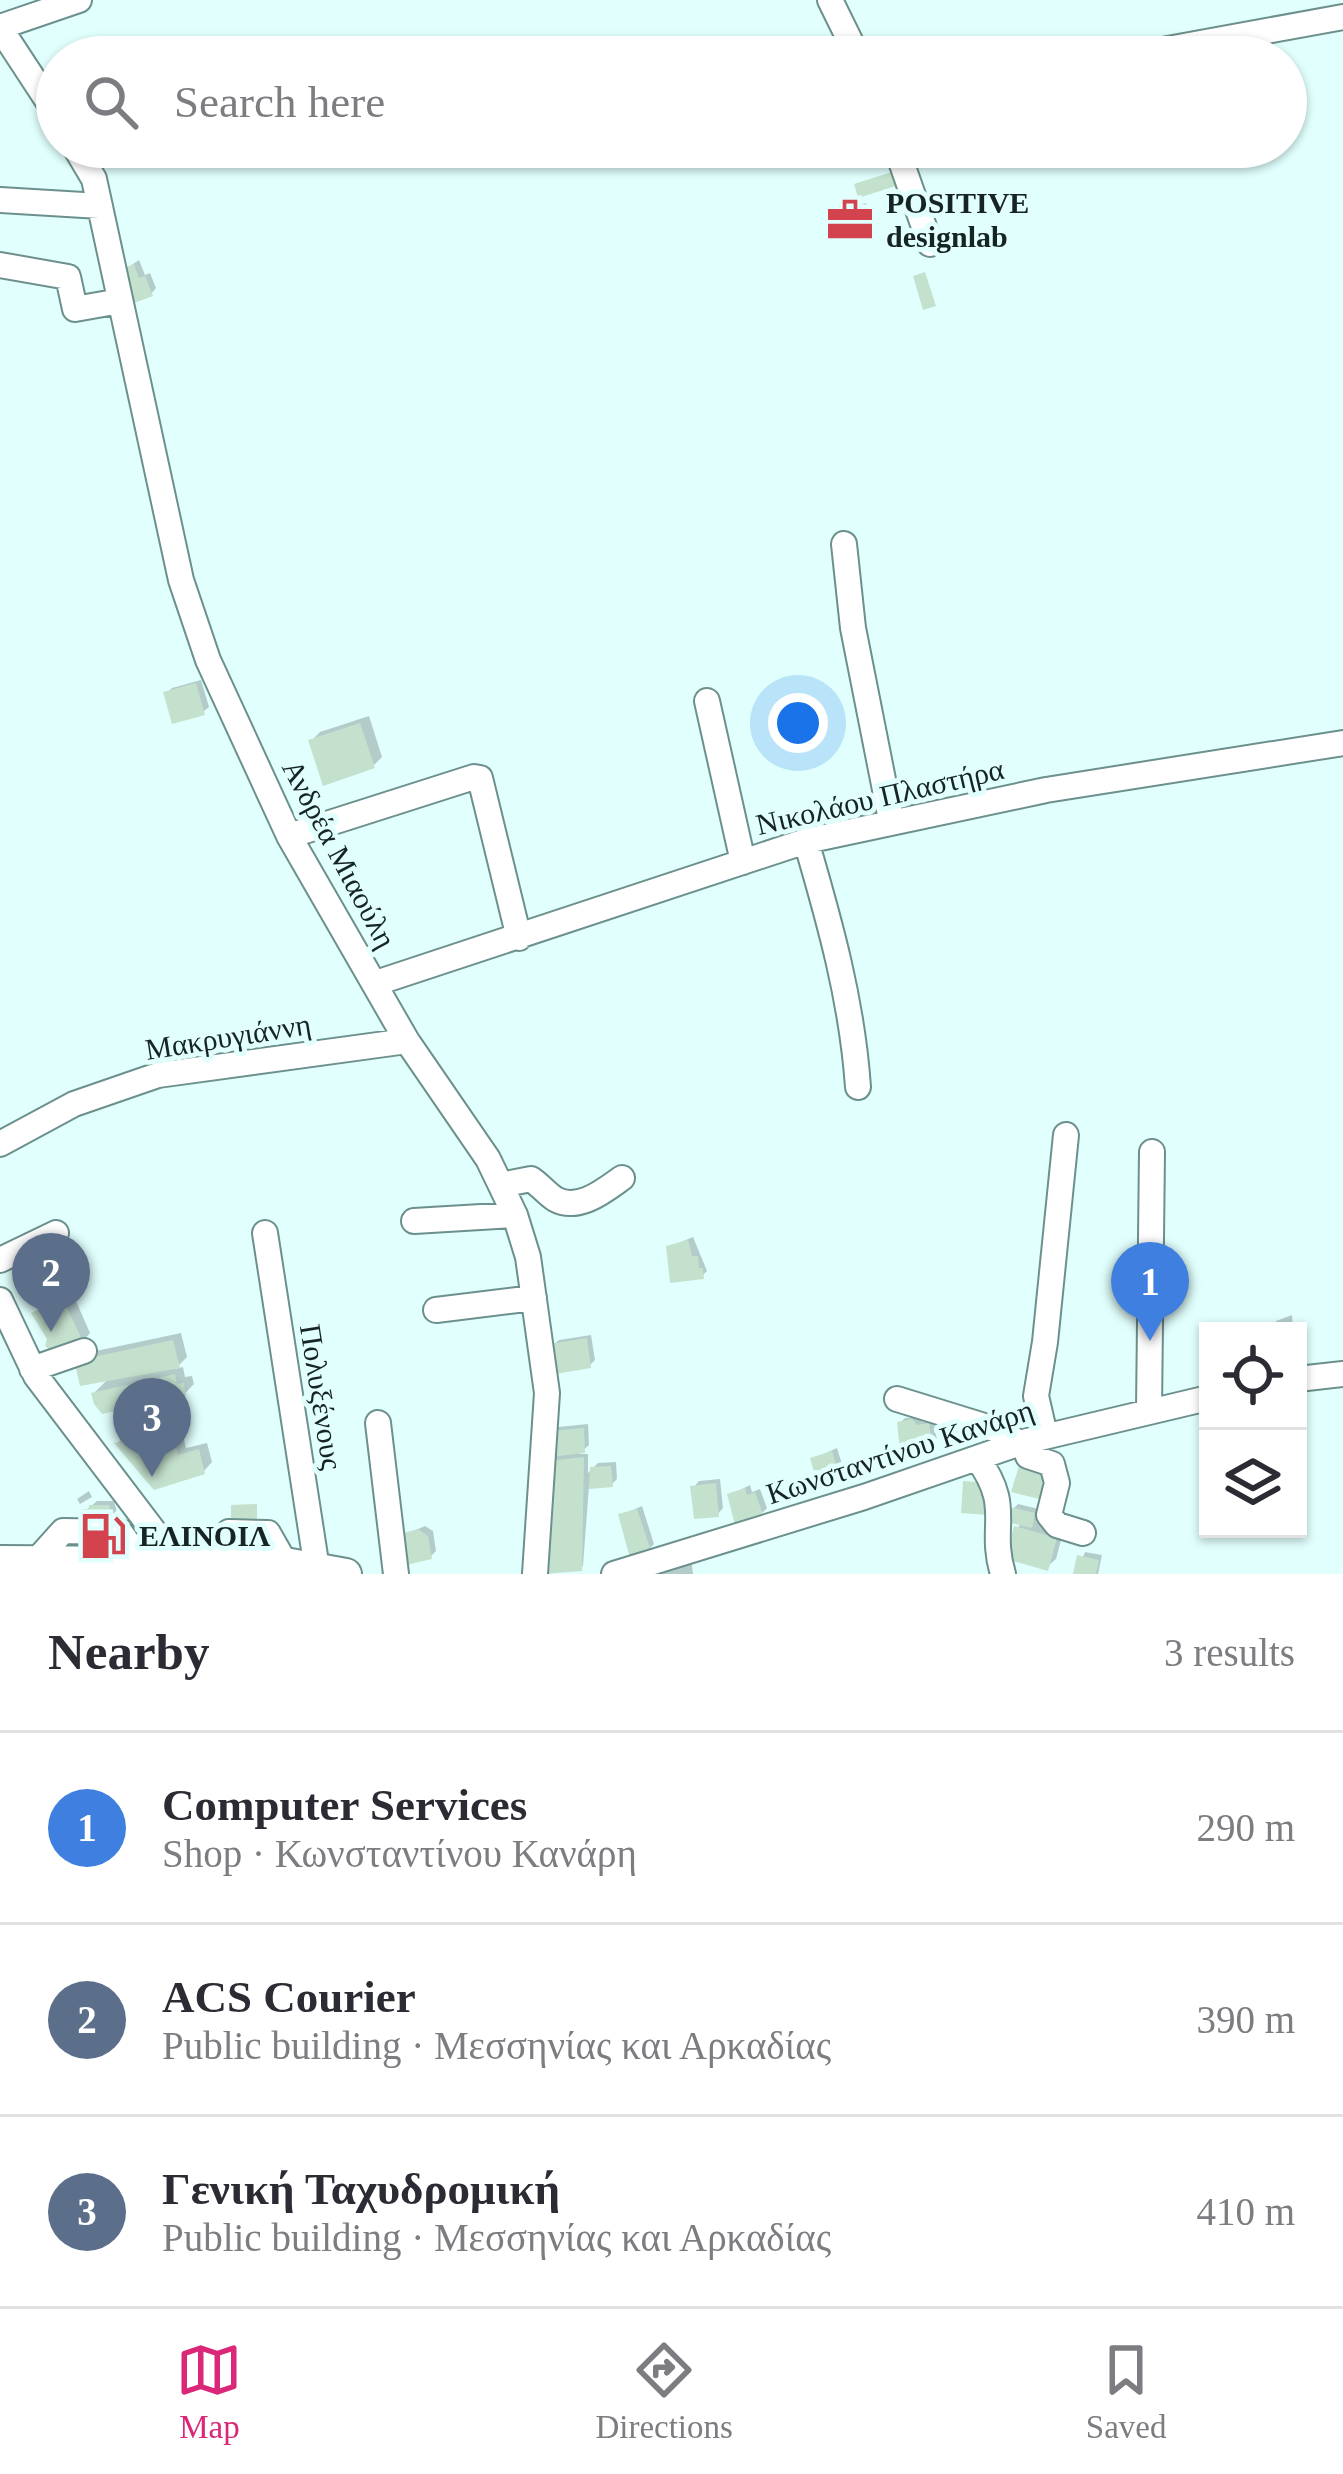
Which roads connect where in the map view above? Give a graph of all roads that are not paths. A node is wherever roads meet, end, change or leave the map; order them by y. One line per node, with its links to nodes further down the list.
1 (79, 0): 4 (street)
2 (830, 0): 5 (street)
3 (1343, 17): 6 (street)
4 (0, 28): 7 (street)
5 (848, 36)
6 (1239, 36)
7 (36, 77)
8 (87, 168): 11 (street, Ανδρέα Μιαούλη)
9 (903, 168): 12 (street)
10 (0, 200): 11 (street)
11 (100, 206): 14 (street, Ανδρέα Μιαούλη)
12 (930, 244)
13 (0, 265): 14 (street)
14 (120, 301): 19 (street, Ανδρέα Μιαούλη)
15 (844, 544): 18 (street)
16 (706, 701): 21 (street)
17 (1343, 743): 18 (street, Νικολάου Πλαστήρα)
18 (891, 820): 20 (street, Νικολάου Πλαστήρα)
19 (289, 836): 22 (street); 23 (street, Ανδρέα Μιαούλη)
20 (806, 841): 21 (street, Νικολάου Πλαστήρα); 25 (street)
21 (743, 862): 22 (street, Νικολάου Πλαστήρα)
22 (519, 938): 23 (street, Νικολάου Πλαστήρα)
23 (376, 983): 24 (street, Ανδρέα Μιαούλη)
24 (407, 1041): 27 (street, Μακρυγιάννη); 30 (street, Ανδρέα Μιαούλη)
25 (858, 1087)
26 (1066, 1136): 47 (street)
27 (0, 1144)
28 (1152, 1152): 45 (street)
29 (622, 1178): 30 (street)
30 (501, 1185): 31 (street, Ανδρέα Μιαούλη)
31 (515, 1215): 32 (street); 36 (street, Ανδρέα Μιαούλη)
32 (414, 1221)
33 (56, 1233): 35 (street)
34 (266, 1233): 55 (street, Πολυξένους)
35 (0, 1260)
36 (534, 1298): 38 (street); 57 (street, Ανδρέα Μιαούλη)
37 (0, 1300): 40 (street)
38 (436, 1310)
39 (84, 1351): 40 (street)
40 (32, 1369): 49 (street)
41 (1343, 1374): 42 (street)
42 (1307, 1378)
43 (897, 1399): 47 (street)
44 (1199, 1400): 45 (street, Κωνσταντίνου Κανάρη)
45 (1150, 1409): 47 (street, Κωνσταντίνου Κανάρη)
46 (378, 1423): 56 (street)
47 (1030, 1440): 48 (street, Κωνσταντίνου Κανάρη); 51 (street)
48 (977, 1458): 58 (street, Κωνσταντίνου Κανάρη); 59 (street)
49 (140, 1512): 50 (street); 54 (street)
50 (120, 1532): 53 (street); 54 (street)
51 (1083, 1533)
52 (0, 1561): 53 (main road)
53 (36, 1562): 54 (main road)
54 (163, 1567): 55 (main road)
55 (332, 1572)
56 (396, 1574)
57 (535, 1574)
58 (614, 1574)
59 (1003, 1574)

